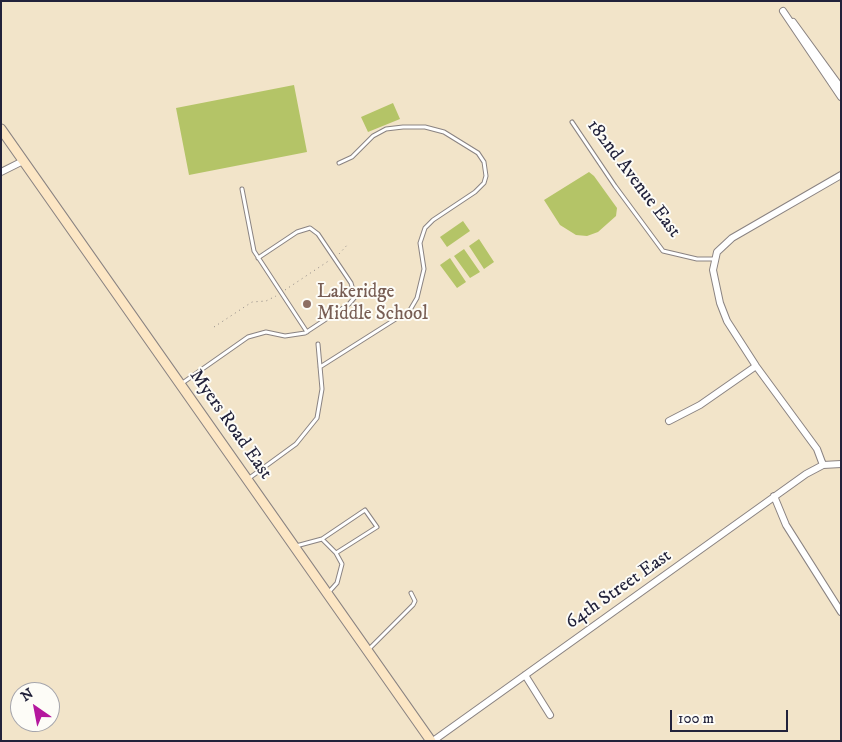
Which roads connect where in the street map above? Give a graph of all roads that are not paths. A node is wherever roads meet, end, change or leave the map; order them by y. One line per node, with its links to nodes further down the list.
1 (841, 88): 2 (street)
2 (841, 97)
3 (572, 122): 11 (lane, 182nd Avenue East)
4 (1, 129): 5 (street, Myers Road East)
5 (23, 161): 7 (street); 16 (street, Myers Road East)
6 (339, 163): 15 (lane)
7 (2, 172)
8 (841, 175): 11 (street)
9 (242, 189): 10 (lane)
10 (258, 258): 12 (lane); 12 (lane)
11 (715, 259): 14 (street)
12 (307, 332): 16 (lane)
13 (318, 344): 15 (lane)
14 (756, 366): 17 (street); 19 (street)
15 (320, 367): 20 (lane)
16 (181, 384): 20 (street, Myers Road East)
17 (669, 421)
18 (841, 464): 19 (street)
19 (822, 465): 21 (street, 64th Street East)
20 (248, 479): 23 (street, Myers Road East)
21 (774, 496): 27 (street); 29 (street, 64th Street East)
22 (322, 539): 23 (lane); 24 (lane); 24 (lane)
23 (295, 546): 25 (street, Myers Road East)
24 (336, 554): 25 (lane)
25 (328, 593): 28 (street, Myers Road East)
26 (411, 593): 28 (lane)
27 (841, 612)
28 (367, 650): 31 (street, Myers Road East)
29 (524, 675): 30 (street); 31 (street, 64th Street East)
30 (550, 715)
31 (432, 741)

